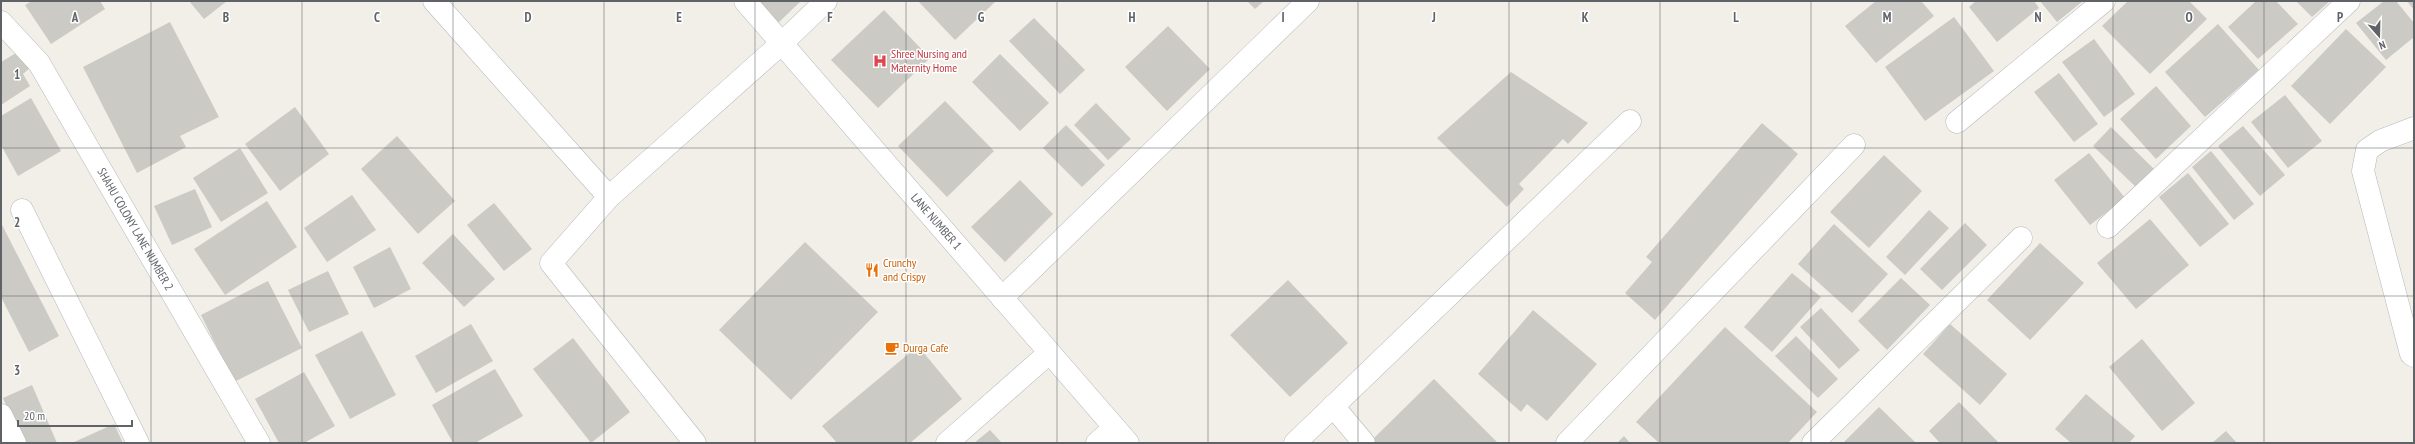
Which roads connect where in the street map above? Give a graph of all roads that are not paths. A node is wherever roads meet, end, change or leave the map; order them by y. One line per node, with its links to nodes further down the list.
1 (434, 1): 13 (street)
2 (745, 1): 8 (street, LANE NUMBER 1)
3 (826, 1): 8 (street)
4 (1308, 1): 17 (street)
5 (2104, 1): 10 (street)
6 (2348, 1): 15 (street)
7 (1, 22): 25 (street, SHAHU COLONY LANE NUMBER 2)
8 (782, 44): 13 (street); 17 (street, LANE NUMBER 1)
9 (1630, 121): 20 (street)
10 (1957, 122)
11 (2414, 128): 19 (street)
12 (1854, 145): 31 (street)
13 (609, 197): 26 (street)
14 (22, 210): 24 (street)
15 (2108, 226)
16 (2021, 238): 32 (street)
17 (1002, 298): 18 (street, LANE NUMBER 1)
18 (1049, 353): 22 (street, LANE NUMBER 1); 27 (street)
19 (2414, 356)
20 (1333, 406): 29 (street); 30 (street)
21 (1, 415): 23 (street)
22 (1121, 435): 28 (street)
23 (15, 443)
24 (138, 443)
25 (259, 443)
26 (695, 443)
27 (947, 443)
28 (1097, 443)
29 (1294, 443)
30 (1364, 443)
31 (1567, 443)
32 (1813, 443)

